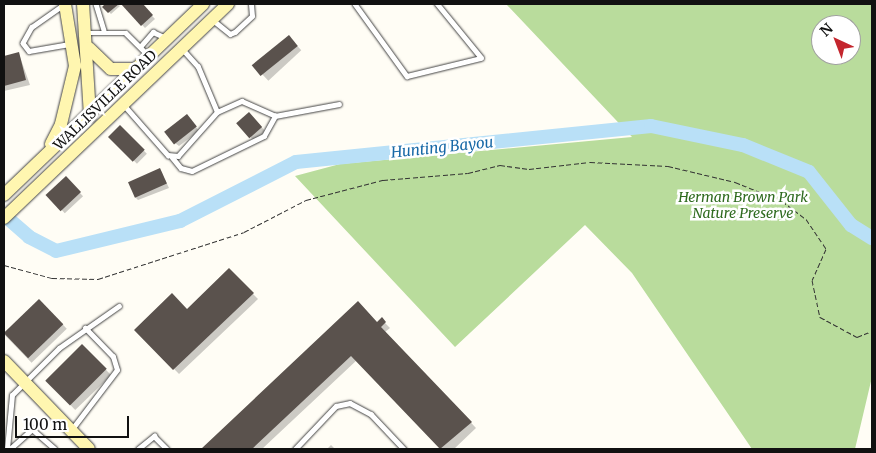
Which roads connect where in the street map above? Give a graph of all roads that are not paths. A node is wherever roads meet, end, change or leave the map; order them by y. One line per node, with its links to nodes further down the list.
1 (67, 4): 12 (main road); 12 (lane)
2 (83, 4): 11 (main road)
3 (96, 4): 10 (lane)
4 (228, 4): 9 (main road, WALLISVILLE ROAD)
5 (251, 4): 9 (lane)
6 (355, 4): 7 (lane)
7 (437, 4)
8 (198, 8): 9 (main road); 15 (main road, WALLISVILLE ROAD)
9 (209, 21): 14 (main road, WALLISVILLE ROAD)
10 (104, 30): 11 (lane); 15 (lane)
11 (86, 33): 13 (main road)
12 (72, 44): 16 (main road)
13 (88, 46): 17 (main road); 18 (main road)
14 (182, 48): 19 (main road, WALLISVILLE ROAD); 21 (lane)
15 (144, 51): 17 (main road, WALLISVILLE ROAD)
16 (75, 66): 18 (main road); 24 (main road)
17 (135, 69): 18 (main road, WALLISVILLE ROAD)
18 (94, 104): 19 (main road); 23 (main road); 24 (main road, WALLISVILLE ROAD)
19 (123, 104): 23 (main road, WALLISVILLE ROAD); 25 (lane)
20 (339, 104): 22 (lane)
21 (217, 112): 22 (lane); 25 (lane)
22 (275, 116): 25 (lane)
23 (84, 140): 27 (main road, WALLISVILLE ROAD)
24 (47, 153): 26 (main road, WALLISVILLE ROAD)
25 (172, 157)
26 (8, 191)
27 (4, 218)
28 (120, 306): 29 (lane)
29 (85, 328): 31 (lane); 32 (lane)
30 (4, 361): 31 (main road)
31 (25, 382): 32 (main road); 33 (lane)
32 (71, 430): 35 (main road)
33 (9, 449): 34 (lane)
34 (55, 449)
35 (89, 449)
36 (138, 449): 37 (lane)
37 (168, 449)
38 (295, 449): 39 (lane)
39 (404, 449)

